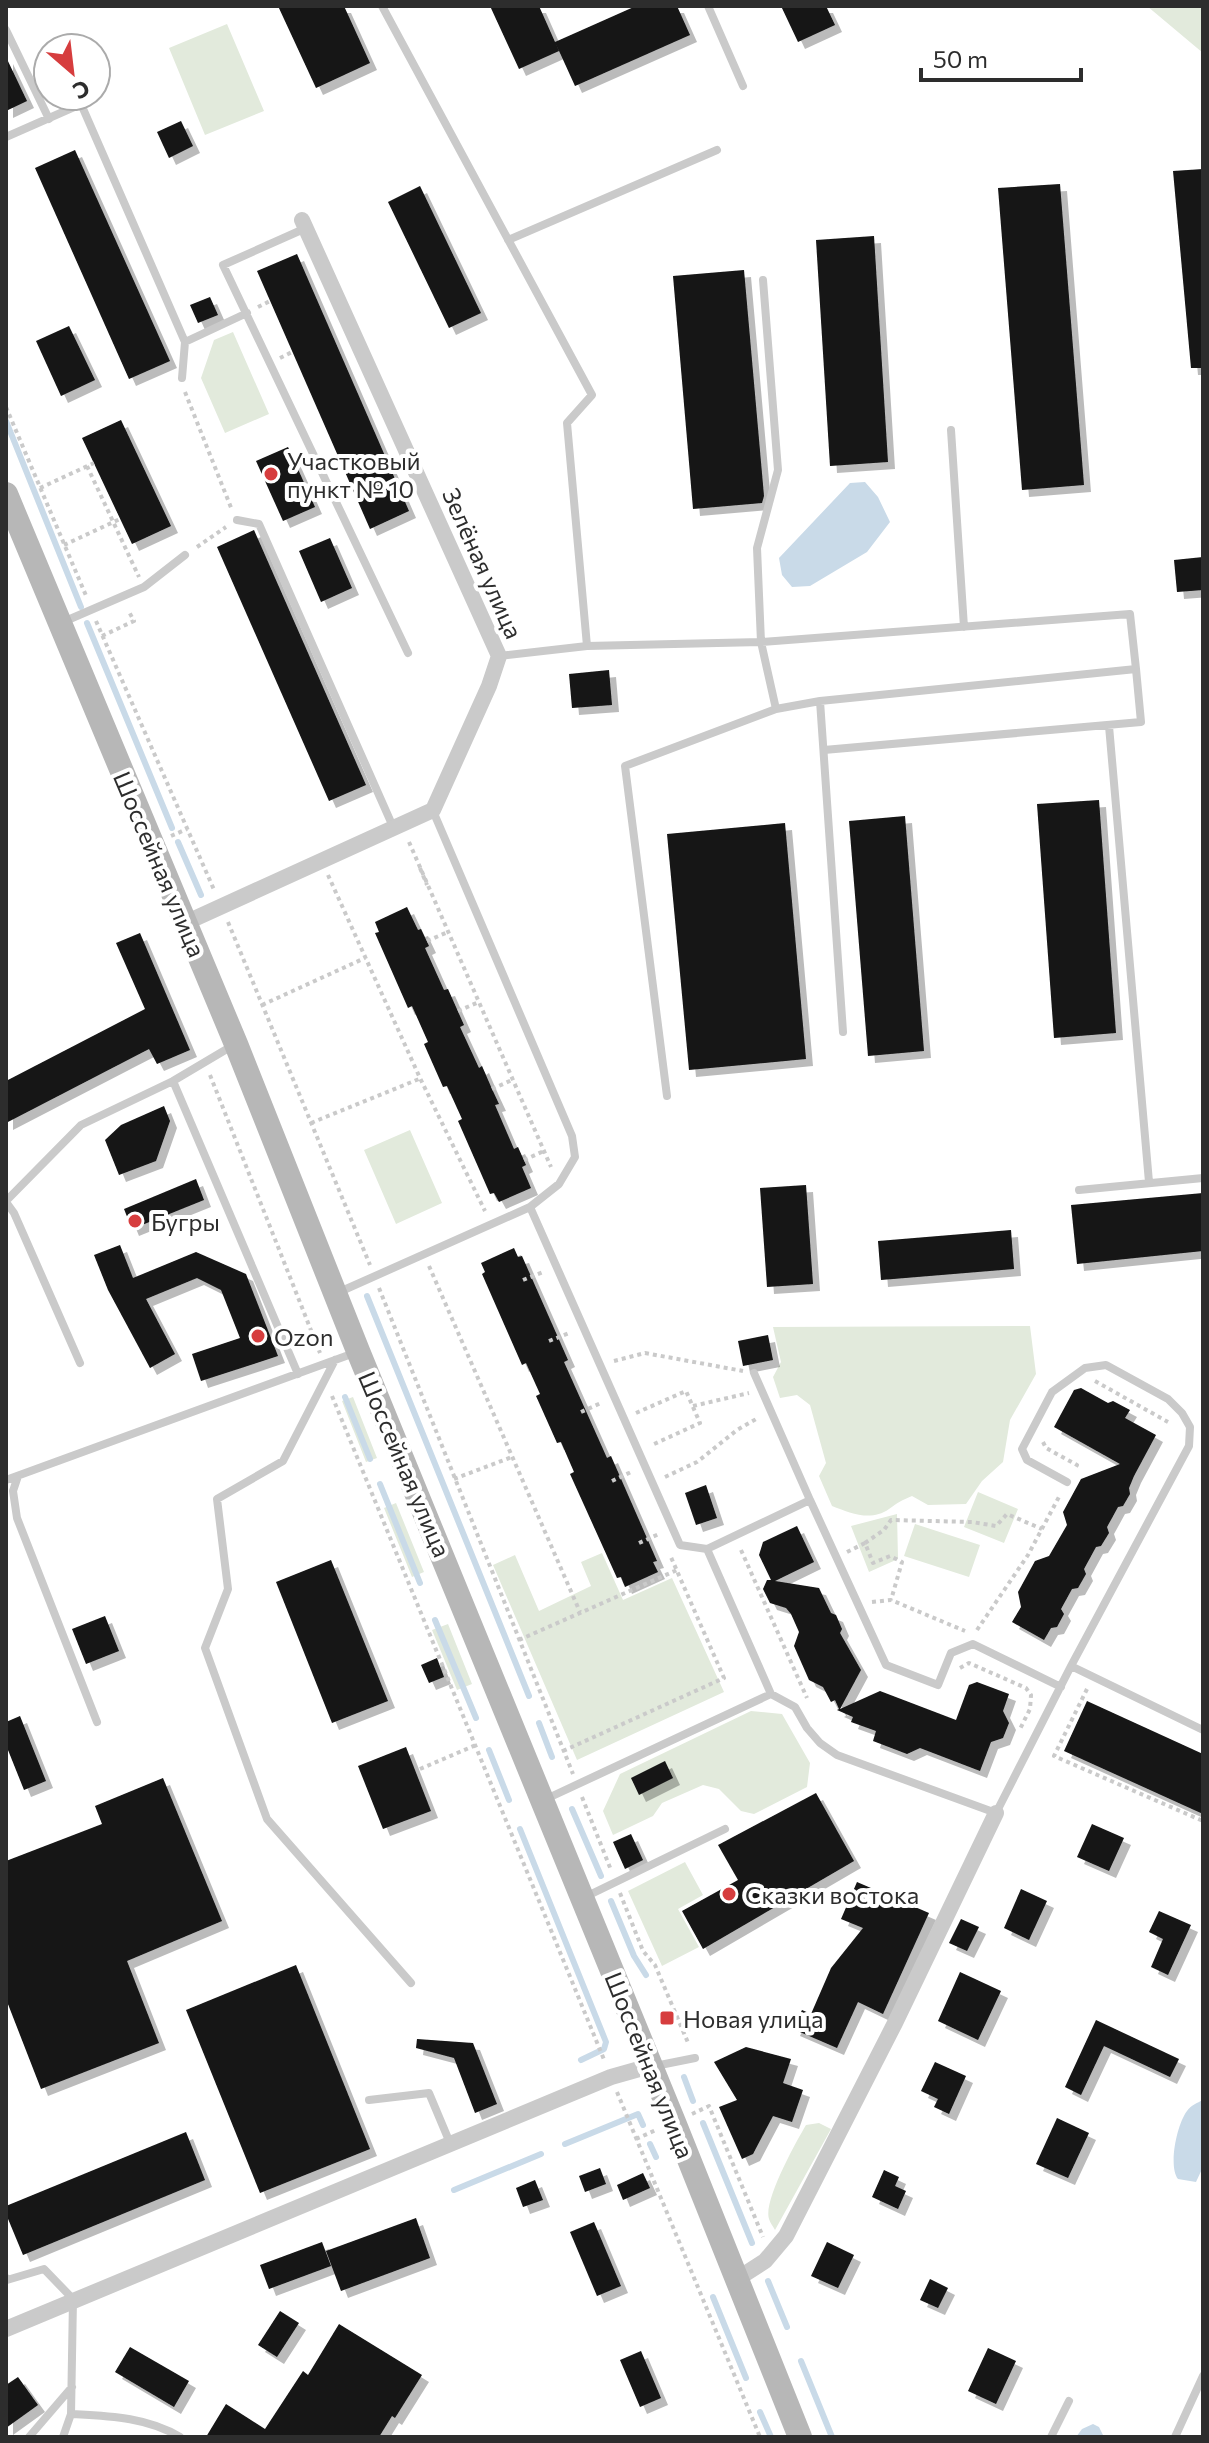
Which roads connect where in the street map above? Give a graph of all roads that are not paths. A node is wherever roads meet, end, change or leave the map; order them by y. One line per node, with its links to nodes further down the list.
1 (382, 6): 9 (lane)
2 (708, 6): 4 (lane)
3 (6, 30): 5 (lane)
4 (743, 86)
5 (49, 119): 6 (lane); 12 (lane)
6 (6, 137)
7 (717, 150): 9 (lane)
8 (304, 224): 11 (lane); 23 (street, Зелёная улица)
9 (508, 240): 21 (lane)
10 (763, 280): 20 (lane)
11 (247, 313): 12 (lane); 22 (lane)
12 (185, 342): 13 (lane)
13 (182, 378)
14 (951, 430): 19 (lane)
15 (6, 494): 18 (main road, Шоссейная улица)
16 (237, 520): 30 (lane)
17 (185, 555): 18 (lane)
18 (59, 624): 31 (main road, Шоссейная улица)
19 (964, 627): 20 (lane); 24 (lane)
20 (761, 642): 21 (lane); 26 (lane)
21 (587, 646): 23 (lane)
22 (408, 653)
23 (499, 656): 29 (street, Зелёная улица)
24 (1136, 669): 25 (lane); 27 (lane)
25 (820, 701): 26 (lane); 28 (lane)
26 (776, 709): 35 (lane)
27 (1109, 726): 28 (lane); 37 (lane)
28 (824, 750): 32 (lane)
29 (433, 810): 30 (street); 40 (lane)
30 (398, 827): 31 (street)
31 (185, 923): 33 (main road, Шоссейная улица)
32 (843, 1032)
33 (236, 1044): 34 (lane); 41 (main road, Шоссейная улица)
34 (173, 1081): 39 (lane); 46 (lane)
35 (667, 1096)
36 (1203, 1178): 37 (lane)
37 (1149, 1182): 38 (lane)
38 (1079, 1190)
39 (6, 1202): 44 (lane)
40 (530, 1207): 41 (lane); 51 (lane)
41 (335, 1293): 42 (main road, Шоссейная улица)
42 (358, 1351): 43 (lane); 57 (main road, Шоссейная улица)
43 (335, 1360): 46 (lane); 61 (lane)
44 (80, 1363)
45 (754, 1373): 50 (lane)
46 (298, 1374): 47 (lane)
47 (18, 1476): 48 (lane); 55 (lane)
48 (6, 1480)
49 (1067, 1482): 52 (lane)
50 (810, 1500): 51 (lane); 53 (lane)
51 (707, 1549): 54 (lane)
52 (1071, 1666): 53 (lane); 56 (lane)
53 (1061, 1687): 58 (lane)
54 (771, 1694): 57 (lane); 58 (lane)
55 (97, 1722)
56 (1203, 1730)
57 (541, 1801): 60 (main road, Шоссейная улица)
58 (996, 1813): 67 (street)
59 (725, 1829): 60 (lane)
60 (581, 1898): 63 (main road, Шоссейная улица)
61 (411, 1983)
62 (695, 2058): 63 (lane)
63 (650, 2066): 65 (street); 67 (main road, Шоссейная улица)
64 (369, 2100): 65 (lane)
65 (450, 2143): 68 (street)
66 (6, 2278): 68 (lane)
67 (737, 2279): 77 (main road, Шоссейная улица)
68 (73, 2299): 69 (street); 71 (lane)
69 (6, 2329)
70 (1203, 2376): 79 (lane)
71 (72, 2387): 73 (lane); 74 (lane)
72 (1069, 2401): 78 (lane)
73 (71, 2414): 75 (lane); 76 (lane)
74 (29, 2437)
75 (63, 2437)
76 (180, 2437)
77 (800, 2437)
78 (1051, 2437)
79 (1175, 2437)

